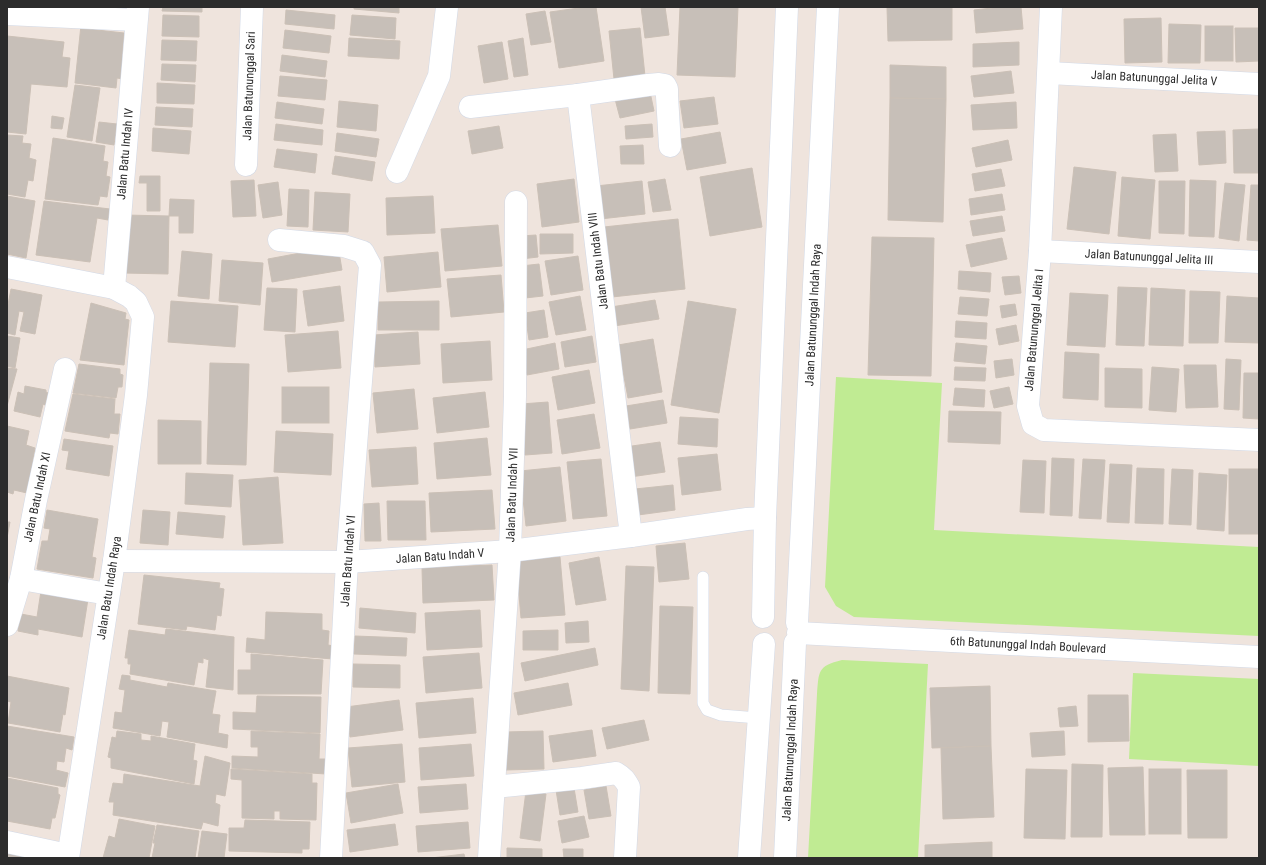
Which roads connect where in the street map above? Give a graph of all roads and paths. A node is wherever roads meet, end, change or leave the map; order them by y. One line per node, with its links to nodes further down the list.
1 (252, 7): 13 (street, Jalan Batununggal Sari)
2 (446, 7): 14 (street)
3 (787, 7): 23 (street)
4 (828, 7): 33 (street, Jalan Batununggal Indah Raya)
5 (1052, 7): 8 (street, Jalan Batununggal Jelita I)
6 (7, 14): 7 (street)
7 (137, 14): 20 (street, Jalan Batu Indah IV)
8 (1049, 73): 9 (street, Jalan Batununggal Jelita V); 17 (street, Jalan Batununggal Jelita I)
9 (1259, 84)
10 (578, 95): 11 (street); 12 (street); 24 (street, Jalan Batu Indah VIII)
11 (470, 107)
12 (670, 146)
13 (246, 165)
14 (397, 172)
15 (516, 202): 25 (street, Jalan Batu Indah VII)
16 (279, 240): 27 (street, Jalan Batu Indah VI)
17 (1040, 251): 18 (street, Jalan Batununggal Jelita III); 22 (street, Jalan Batununggal Jelita I)
18 (1259, 262)
19 (7, 267): 20 (street)
20 (114, 288): 26 (street, Jalan Batu Indah Raya)
21 (65, 369): 29 (street, Jalan Batu Indah XI)
22 (1259, 440)
23 (765, 518): 24 (street, Jalan Batu Indah V); 31 (street)
24 (631, 536): 25 (street, Jalan Batu Indah V)
25 (510, 551): 27 (street, Jalan Batu Indah V); 37 (street, Jalan Batu Indah VII)
26 (114, 561): 27 (street, Jalan Batu Indah V); 30 (street, Jalan Batu Indah Raya)
27 (347, 562): 40 (street, Jalan Batu Indah VI)
28 (703, 577): 36 (lane)
29 (21, 579): 30 (street); 32 (street, Jalan Batu Indah XI)
30 (108, 594): 39 (street, Jalan Batu Indah Raya)
31 (763, 617): 33 (street); 34 (street)
32 (7, 625)
33 (797, 633): 34 (street); 35 (street, 6th Batununggal Indah Boulevard); 44 (street, Jalan Batununggal Indah Raya)
34 (764, 644): 36 (street)
35 (1259, 657)
36 (758, 718): 43 (street)
37 (494, 787): 41 (street, Jalan Batu Indah VII); 42 (street)
38 (7, 842): 39 (street)
39 (68, 856)
40 (331, 858)
41 (489, 858)
42 (625, 858)
43 (749, 858)
44 (785, 858)

